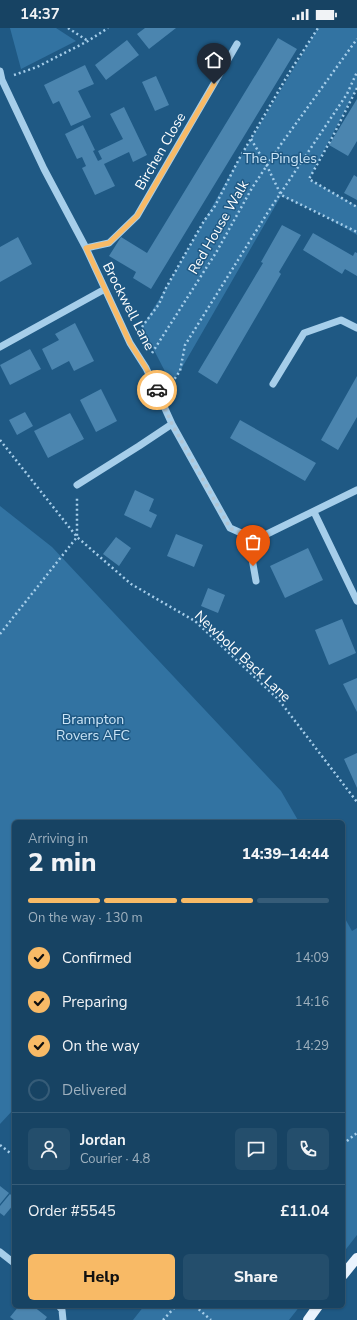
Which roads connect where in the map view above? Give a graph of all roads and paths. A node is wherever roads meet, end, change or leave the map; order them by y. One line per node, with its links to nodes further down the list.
1 (68, 28): 5 (path)
2 (108, 28): 5 (path)
3 (318, 28): 11 (path)
4 (357, 39): 12 (path, Red House Walk)
5 (88, 41): 9 (path)
6 (237, 44): 16 (street, Birchen Close)
7 (0, 71): 9 (street, Brockwell Lane)
8 (357, 72): 13 (path)
9 (1, 80): 16 (street, Brockwell Lane)
10 (357, 88): 14 (path)
11 (251, 139): 12 (path); 19 (path)
12 (266, 166): 13 (path); 21 (path, Red House Walk)
13 (281, 195): 15 (path); 23 (path)
14 (357, 207)
15 (357, 232)
16 (86, 248): 17 (street, Brockwell Lane)
17 (104, 289): 19 (street, Brockwell Lane); 20 (street)
18 (357, 328): 22 (street)
19 (130, 343): 23 (street, Brockwell Lane)
20 (0, 347)
21 (156, 348)
22 (273, 384)
23 (162, 402): 24 (street, Brockwell Lane)
24 (172, 424): 26 (street); 29 (street, Brockwell Lane)
25 (0, 440): 30 (path, Newbold Back Lane)
26 (77, 485): 30 (path)
27 (357, 490): 28 (street)
28 (314, 512): 29 (street); 32 (street)
29 (248, 536): 31 (street)
30 (77, 537): 33 (path); 34 (path, Newbold Back Lane)
31 (256, 581)
32 (357, 601)
33 (0, 634)
34 (357, 802)
35 (357, 1133): 36 (path)
36 (345, 1142)
37 (0, 1145): 38 (path)
38 (12, 1154)
39 (0, 1252): 41 (street)
40 (357, 1258): 42 (main road)
41 (12, 1261)
42 (345, 1273)
43 (60, 1308): 47 (street)
44 (174, 1308): 48 (path)
45 (197, 1308): 49 (path)
46 (317, 1308): 50 (main road)
47 (63, 1320)
48 (163, 1320)
49 (211, 1320)
50 (308, 1320)

